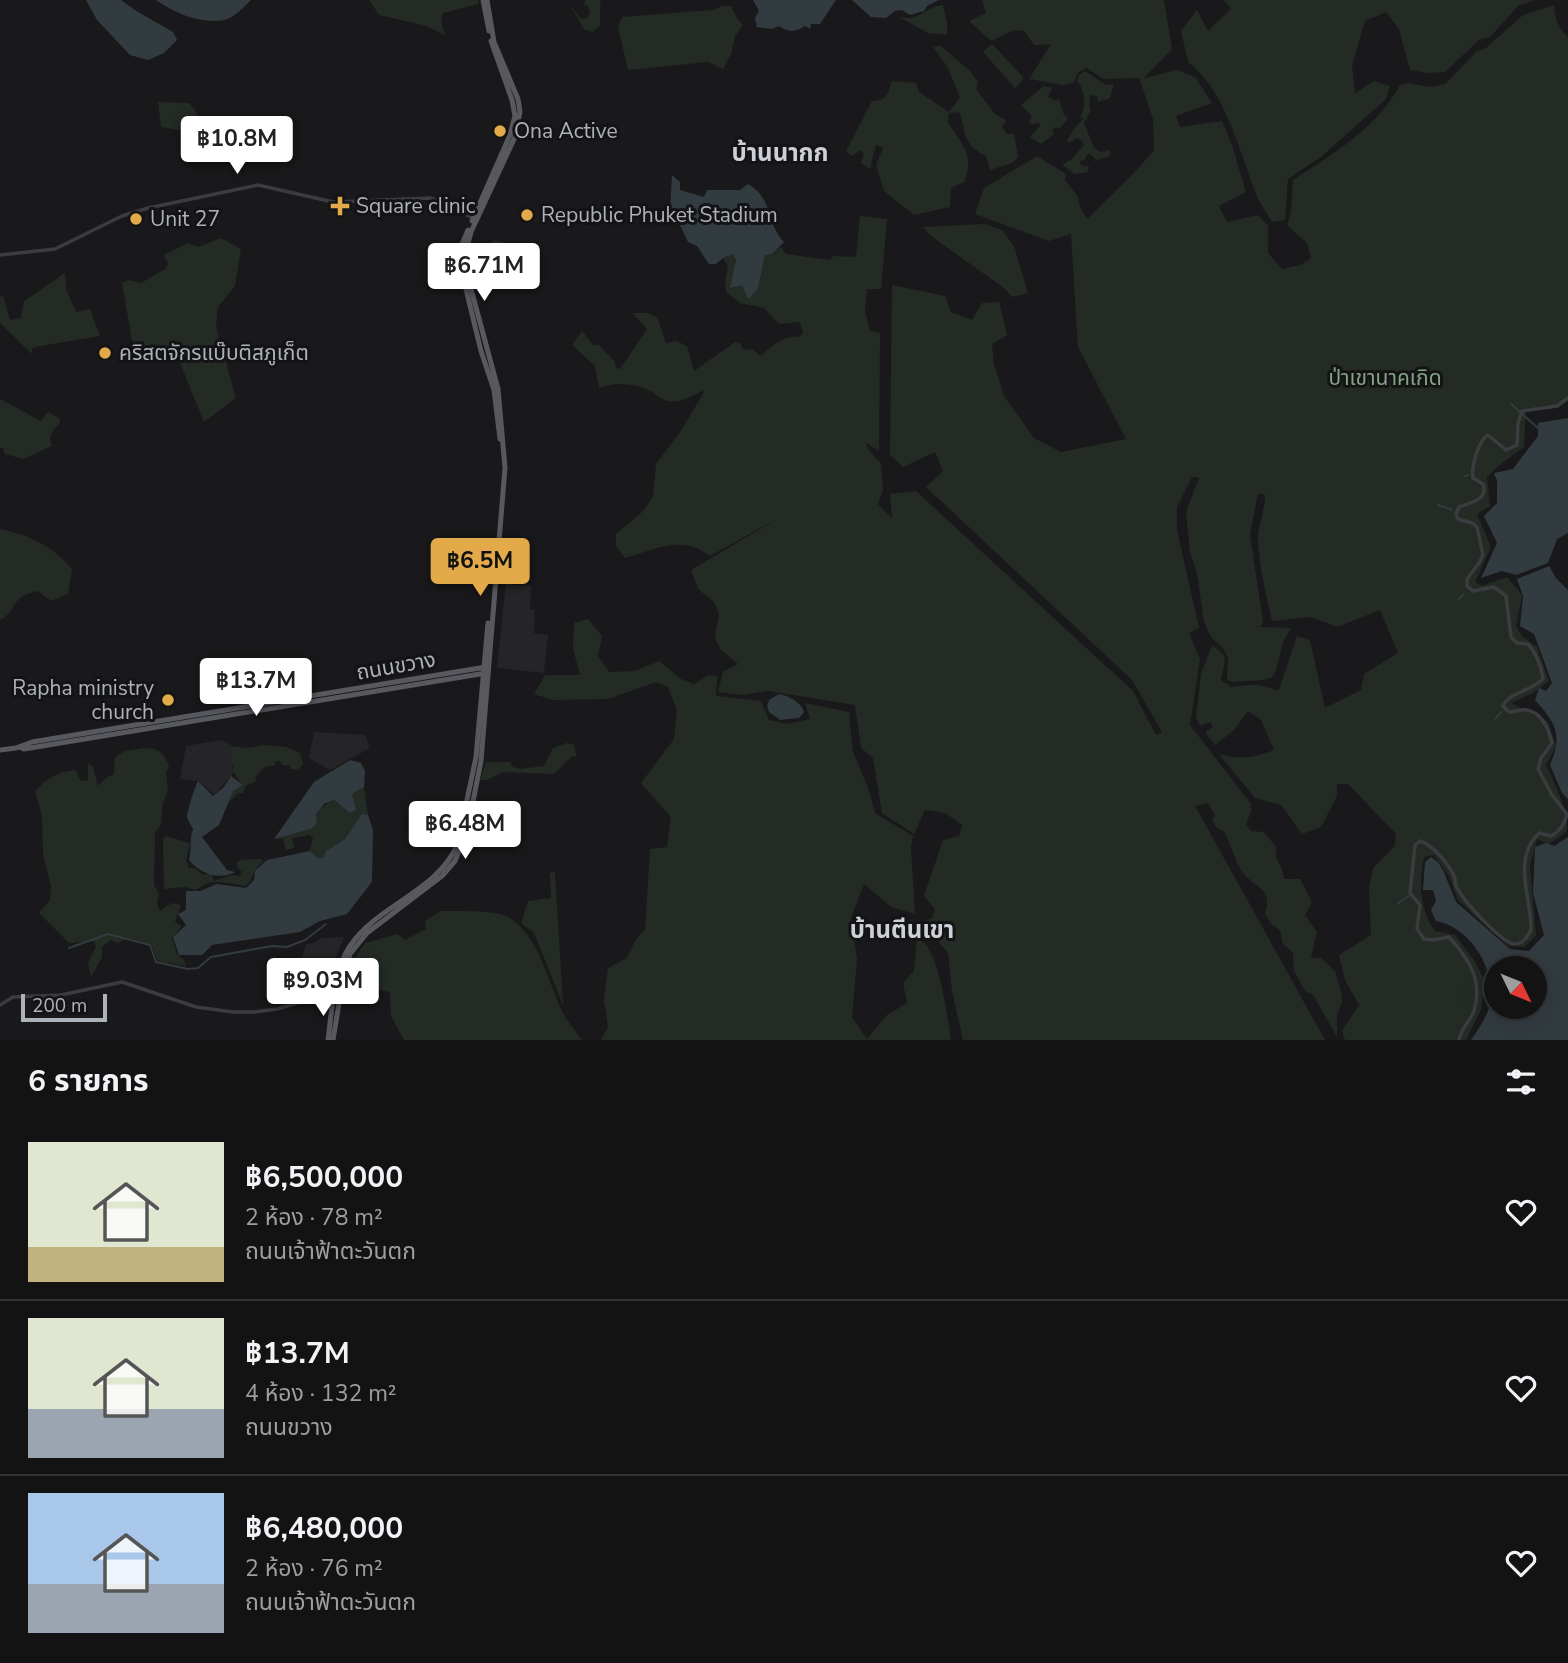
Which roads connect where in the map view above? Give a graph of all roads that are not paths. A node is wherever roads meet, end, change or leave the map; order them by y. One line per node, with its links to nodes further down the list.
1 (485, 0): 2 (main road)
2 (475, 219): 3 (street); 5 (main road); 6 (main road)
3 (0, 255)
4 (1568, 398): 13 (street)
5 (485, 655): 6 (main road); 7 (main road)
6 (486, 670): 7 (main road, ถนนขวาง); 8 (main road); 10 (main road)
7 (472, 672): 8 (main road); 9 (main road, ถนนขวาง)
8 (482, 682): 10 (main road)
9 (0, 750)
10 (337, 1000): 11 (street); 12 (main road)
11 (0, 1005)
12 (331, 1040)
13 (1459, 1040)

